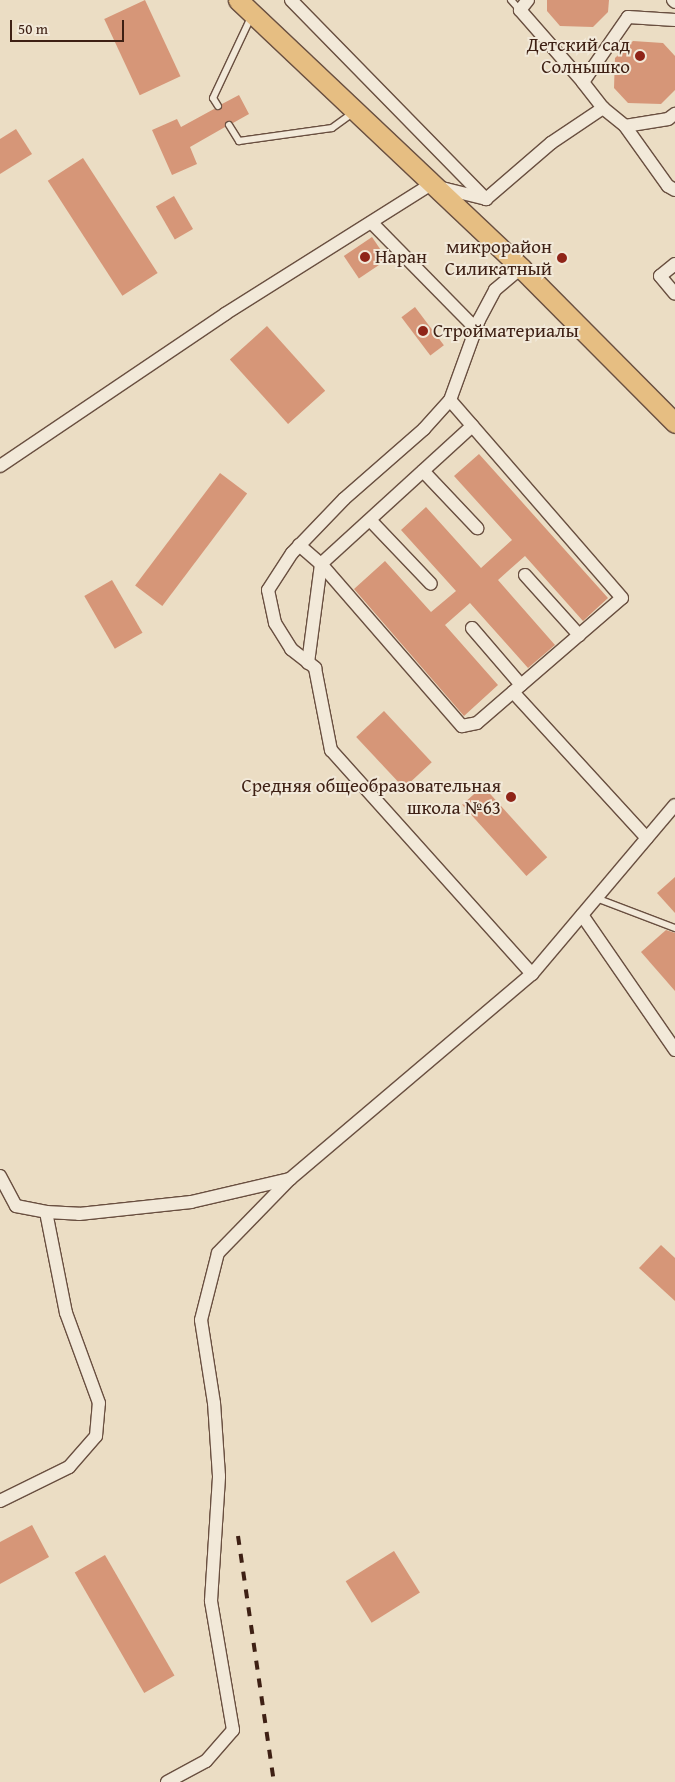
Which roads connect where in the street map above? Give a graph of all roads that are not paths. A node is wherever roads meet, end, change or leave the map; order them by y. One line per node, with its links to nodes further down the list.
1 (238, 0): 5 (main road)
2 (291, 0): 16 (street)
3 (511, 0): 4 (lane)
4 (524, 5): 7 (street)
5 (253, 14): 8 (lane); 10 (main road)
6 (675, 20): 7 (street)
7 (583, 82): 9 (street)
8 (218, 106)
9 (603, 108): 13 (street); 16 (street)
10 (354, 112): 12 (lane); 14 (main road)
11 (675, 114): 13 (street)
12 (229, 125)
13 (625, 126): 15 (street)
14 (430, 185): 16 (street); 17 (street); 19 (main road)
15 (675, 190)
16 (486, 199)
17 (372, 222): 21 (street); 25 (street)
18 (675, 264): 20 (street)
19 (521, 268): 21 (street); 23 (main road)
20 (675, 294)
21 (476, 329): 22 (street)
22 (450, 400): 24 (street); 29 (street)
23 (675, 423)
24 (472, 426): 26 (street); 34 (street)
25 (0, 466)
26 (423, 471): 27 (street); 28 (street)
27 (370, 520): 30 (street); 32 (street)
28 (477, 528)
29 (299, 545): 30 (street); 35 (street)
30 (321, 564): 35 (street); 36 (street)
31 (525, 575): 34 (street)
32 (431, 584)
33 (472, 628): 36 (street)
34 (579, 635): 36 (street)
35 (308, 663): 42 (street)
36 (517, 688): 38 (street)
37 (675, 805): 38 (street)
38 (646, 838): 39 (street)
39 (596, 898): 40 (street); 41 (lane)
40 (582, 915): 42 (street); 43 (street)
41 (675, 928)
42 (532, 974): 45 (street)
43 (675, 1050)
44 (0, 1176): 46 (street)
45 (290, 1180): 46 (street); 48 (street)
46 (46, 1212): 47 (street)
47 (0, 1501)
48 (167, 1782)

